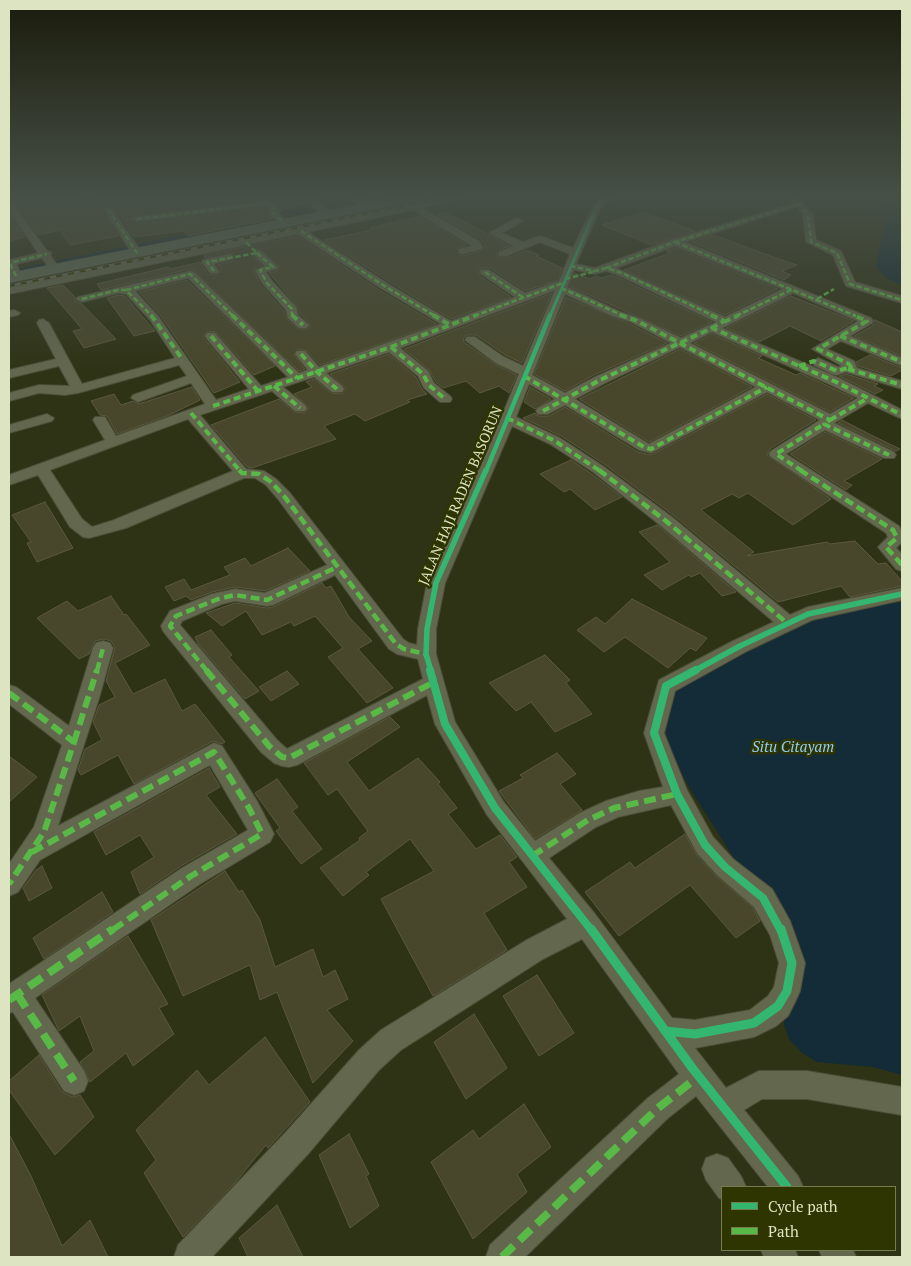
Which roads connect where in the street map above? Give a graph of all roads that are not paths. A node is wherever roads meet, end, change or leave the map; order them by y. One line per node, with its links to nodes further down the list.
1 (47, 255): 12 (street)
2 (89, 255): 12 (main road)
3 (181, 255): 20 (street)
4 (242, 255): 15 (street)
5 (260, 255): 27 (street)
6 (337, 255): 28 (street)
7 (555, 255): 17 (street)
8 (575, 255): 17 (street, JALAN HAJI RADEN BASORUN)
9 (641, 255): 14 (street)
10 (709, 255): 18 (street)
11 (838, 255): 25 (street)
12 (51, 261): 13 (main road)
13 (12, 270)
14 (601, 270): 17 (street); 29 (street)
15 (214, 271)
16 (485, 272): 22 (street)
17 (567, 273): 22 (street); 33 (street); 43 (street, JALAN HAJI RADEN BASORUN)
18 (793, 289): 24 (street); 29 (street)
19 (834, 289): 24 (street)
20 (9, 290)
21 (126, 290): 23 (street); 36 (street); 45 (street)
22 (524, 298): 28 (street)
23 (82, 299)
24 (817, 299): 31 (street)
25 (902, 300)
26 (43, 322): 37 (street)
27 (303, 325)
28 (450, 325): 34 (street)
29 (718, 325): 33 (street); 39 (street)
30 (211, 336): 51 (street)
31 (840, 336): 38 (street); 40 (street)
32 (471, 340): 43 (street)
33 (679, 342): 48 (street); 56 (street)
34 (391, 348): 41 (street); 55 (street)
35 (301, 354): 41 (street)
36 (183, 360): 44 (street); 49 (street)
37 (64, 361): 42 (street); 49 (street)
38 (902, 362)
39 (799, 366): 40 (street); 54 (street)
40 (848, 369): 46 (street)
41 (317, 372): 45 (street); 50 (street)
42 (9, 374)
43 (525, 374): 56 (street); 63 (street, JALAN HAJI RADEN BASORUN)
44 (194, 378): 53 (street); 57 (street)
45 (297, 378): 47 (street)
46 (902, 385)
47 (274, 386): 51 (street); 58 (street)
48 (767, 387): 56 (street); 65 (street)
49 (78, 389): 52 (street)
50 (337, 389)
51 (258, 391): 57 (street)
52 (9, 397)
53 (138, 398)
54 (868, 398): 61 (street); 65 (street)
55 (445, 399)
56 (567, 400): 59 (street)
57 (213, 406): 60 (street)
58 (300, 408)
59 (543, 411)
60 (191, 413): 67 (street); 70 (street)
61 (902, 415)
62 (47, 418): 66 (street)
63 (507, 418): 75 (street); 77 (street, JALAN HAJI RADEN BASORUN)
64 (100, 420): 67 (street)
65 (827, 422): 68 (street); 72 (street)
66 (9, 429)
67 (113, 442): 69 (street)
68 (889, 455)
69 (41, 468): 70 (street); 71 (street)
70 (242, 473): 73 (street)
71 (9, 480)
72 (902, 565)
73 (338, 567): 77 (street); 78 (street)
74 (902, 594): 75 (street)
75 (787, 623): 81 (street)
76 (103, 648): 80 (street)
77 (426, 654): 78 (street, JALAN HAJI RADEN BASORUN)
78 (432, 683): 83 (street, JALAN HAJI RADEN BASORUN)
79 (10, 694): 80 (street)
80 (74, 742): 82 (street)
81 (677, 794): 83 (street); 87 (street)
82 (32, 852): 84 (street); 86 (street)
83 (532, 856): 85 (street, JALAN HAJI RADEN BASORUN)
84 (9, 884)
85 (586, 923): 87 (street, JALAN HAJI RADEN BASORUN); 93 (street)
86 (13, 997): 89 (street)
87 (668, 1035): 88 (street, JALAN HAJI RADEN BASORUN)
88 (696, 1073): 91 (street, JALAN HAJI RADEN BASORUN); 94 (street)
89 (74, 1081)
90 (902, 1101): 91 (street)
91 (722, 1106): 92 (street, JALAN HAJI RADEN BASORUN)
92 (786, 1186)
93 (191, 1257)
94 (502, 1257)

